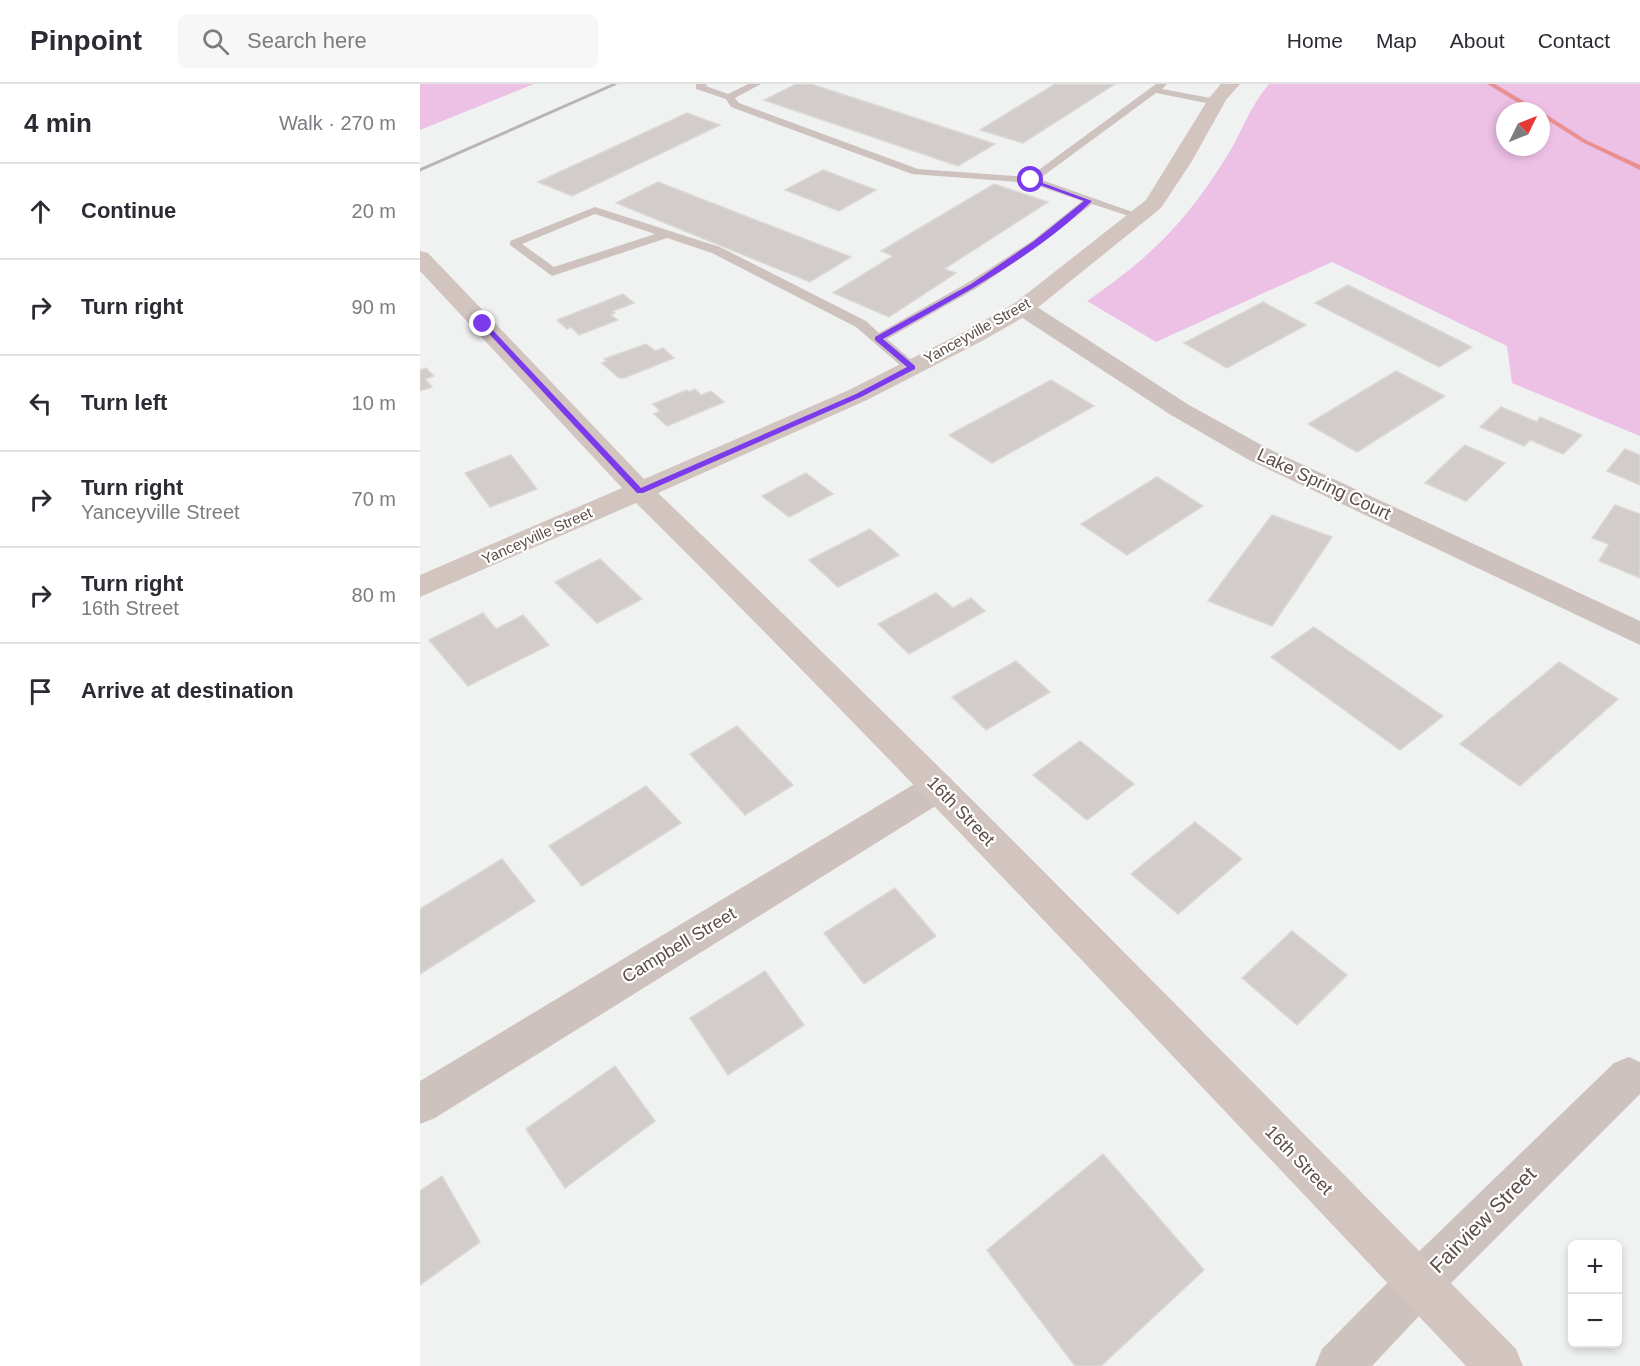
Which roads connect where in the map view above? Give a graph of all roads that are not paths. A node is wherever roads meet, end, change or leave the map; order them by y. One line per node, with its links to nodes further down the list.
1 (702, 84): 5 (lane)
2 (756, 84): 5 (lane)
3 (1230, 84): 6 (street, Yanceyville Street)
4 (1158, 87): 6 (lane); 7 (lane)
5 (729, 97): 7 (lane)
6 (1216, 102): 9 (street, Yanceyville Street)
7 (1031, 180): 8 (lane)
8 (1089, 201): 9 (lane); 13 (lane)
9 (1138, 216): 12 (street, Yanceyville Street)
10 (666, 234): 10 (lane); 13 (lane)
11 (420, 258): 15 (street, 16th Street)
12 (1023, 308): 14 (street, Yanceyville Street); 17 (street, Lake Spring Court)
13 (878, 339): 14 (lane)
14 (912, 368): 15 (street, Yanceyville Street)
15 (640, 491): 16 (street, Yanceyville Street); 18 (street, 16th Street)
16 (420, 587)
17 (1640, 634)
18 (938, 787): 20 (street, Campbell Street); 21 (street, 16th Street)
19 (1629, 1077): 21 (street, Fairview Street)
20 (420, 1104)
21 (1419, 1283): 22 (street, Fairview Street); 23 (street, 16th Street)
22 (1339, 1366)
23 (1499, 1366)

